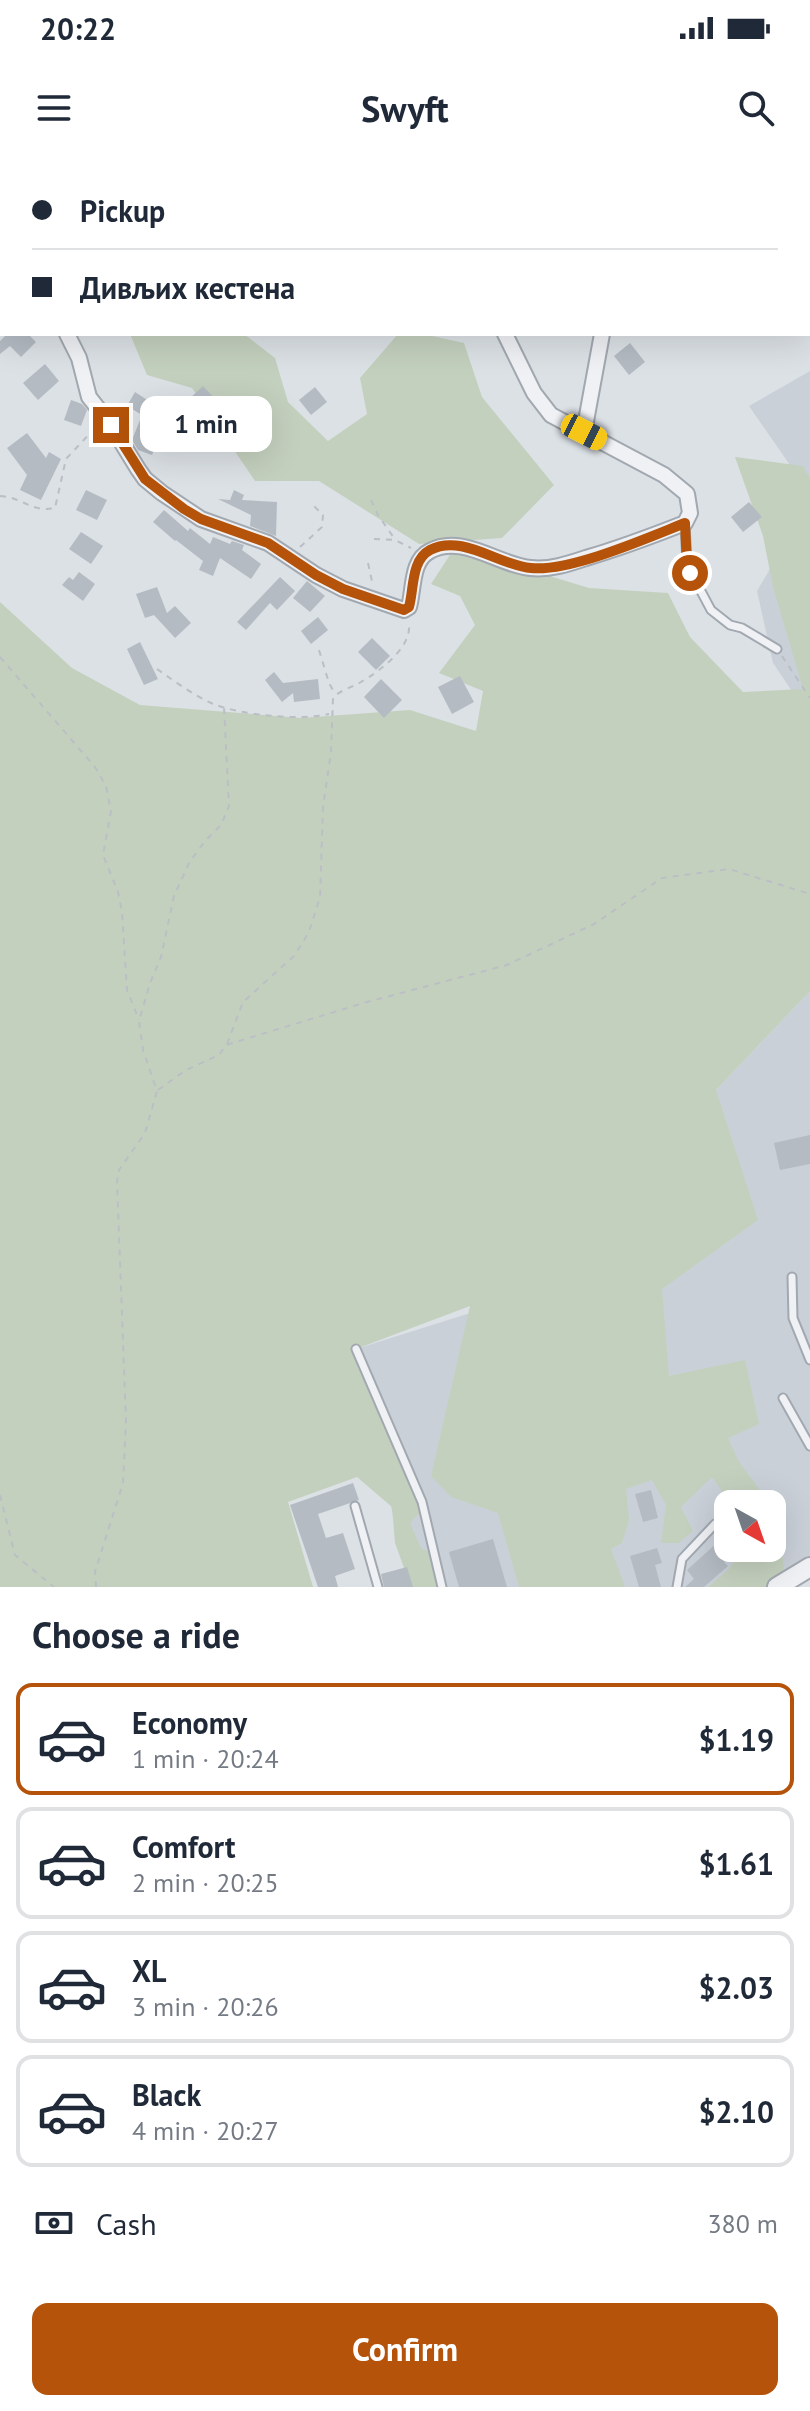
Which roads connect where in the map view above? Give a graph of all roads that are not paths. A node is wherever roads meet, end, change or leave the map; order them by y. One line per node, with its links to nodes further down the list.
1 (68, 336): 5 (street)
2 (506, 336): 4 (street)
3 (602, 336): 4 (street)
4 (584, 432): 5 (street)
5 (685, 523): 6 (lane)
6 (777, 649)
7 (792, 1277): 9 (lane)
8 (356, 1349): 16 (lane)
9 (810, 1360)
10 (783, 1398): 11 (lane)
11 (810, 1446)
12 (355, 1506): 15 (lane)
13 (714, 1525): 17 (lane)
14 (809, 1571): 18 (street)
15 (378, 1587)
16 (442, 1587)
17 (677, 1587)
18 (777, 1587)

